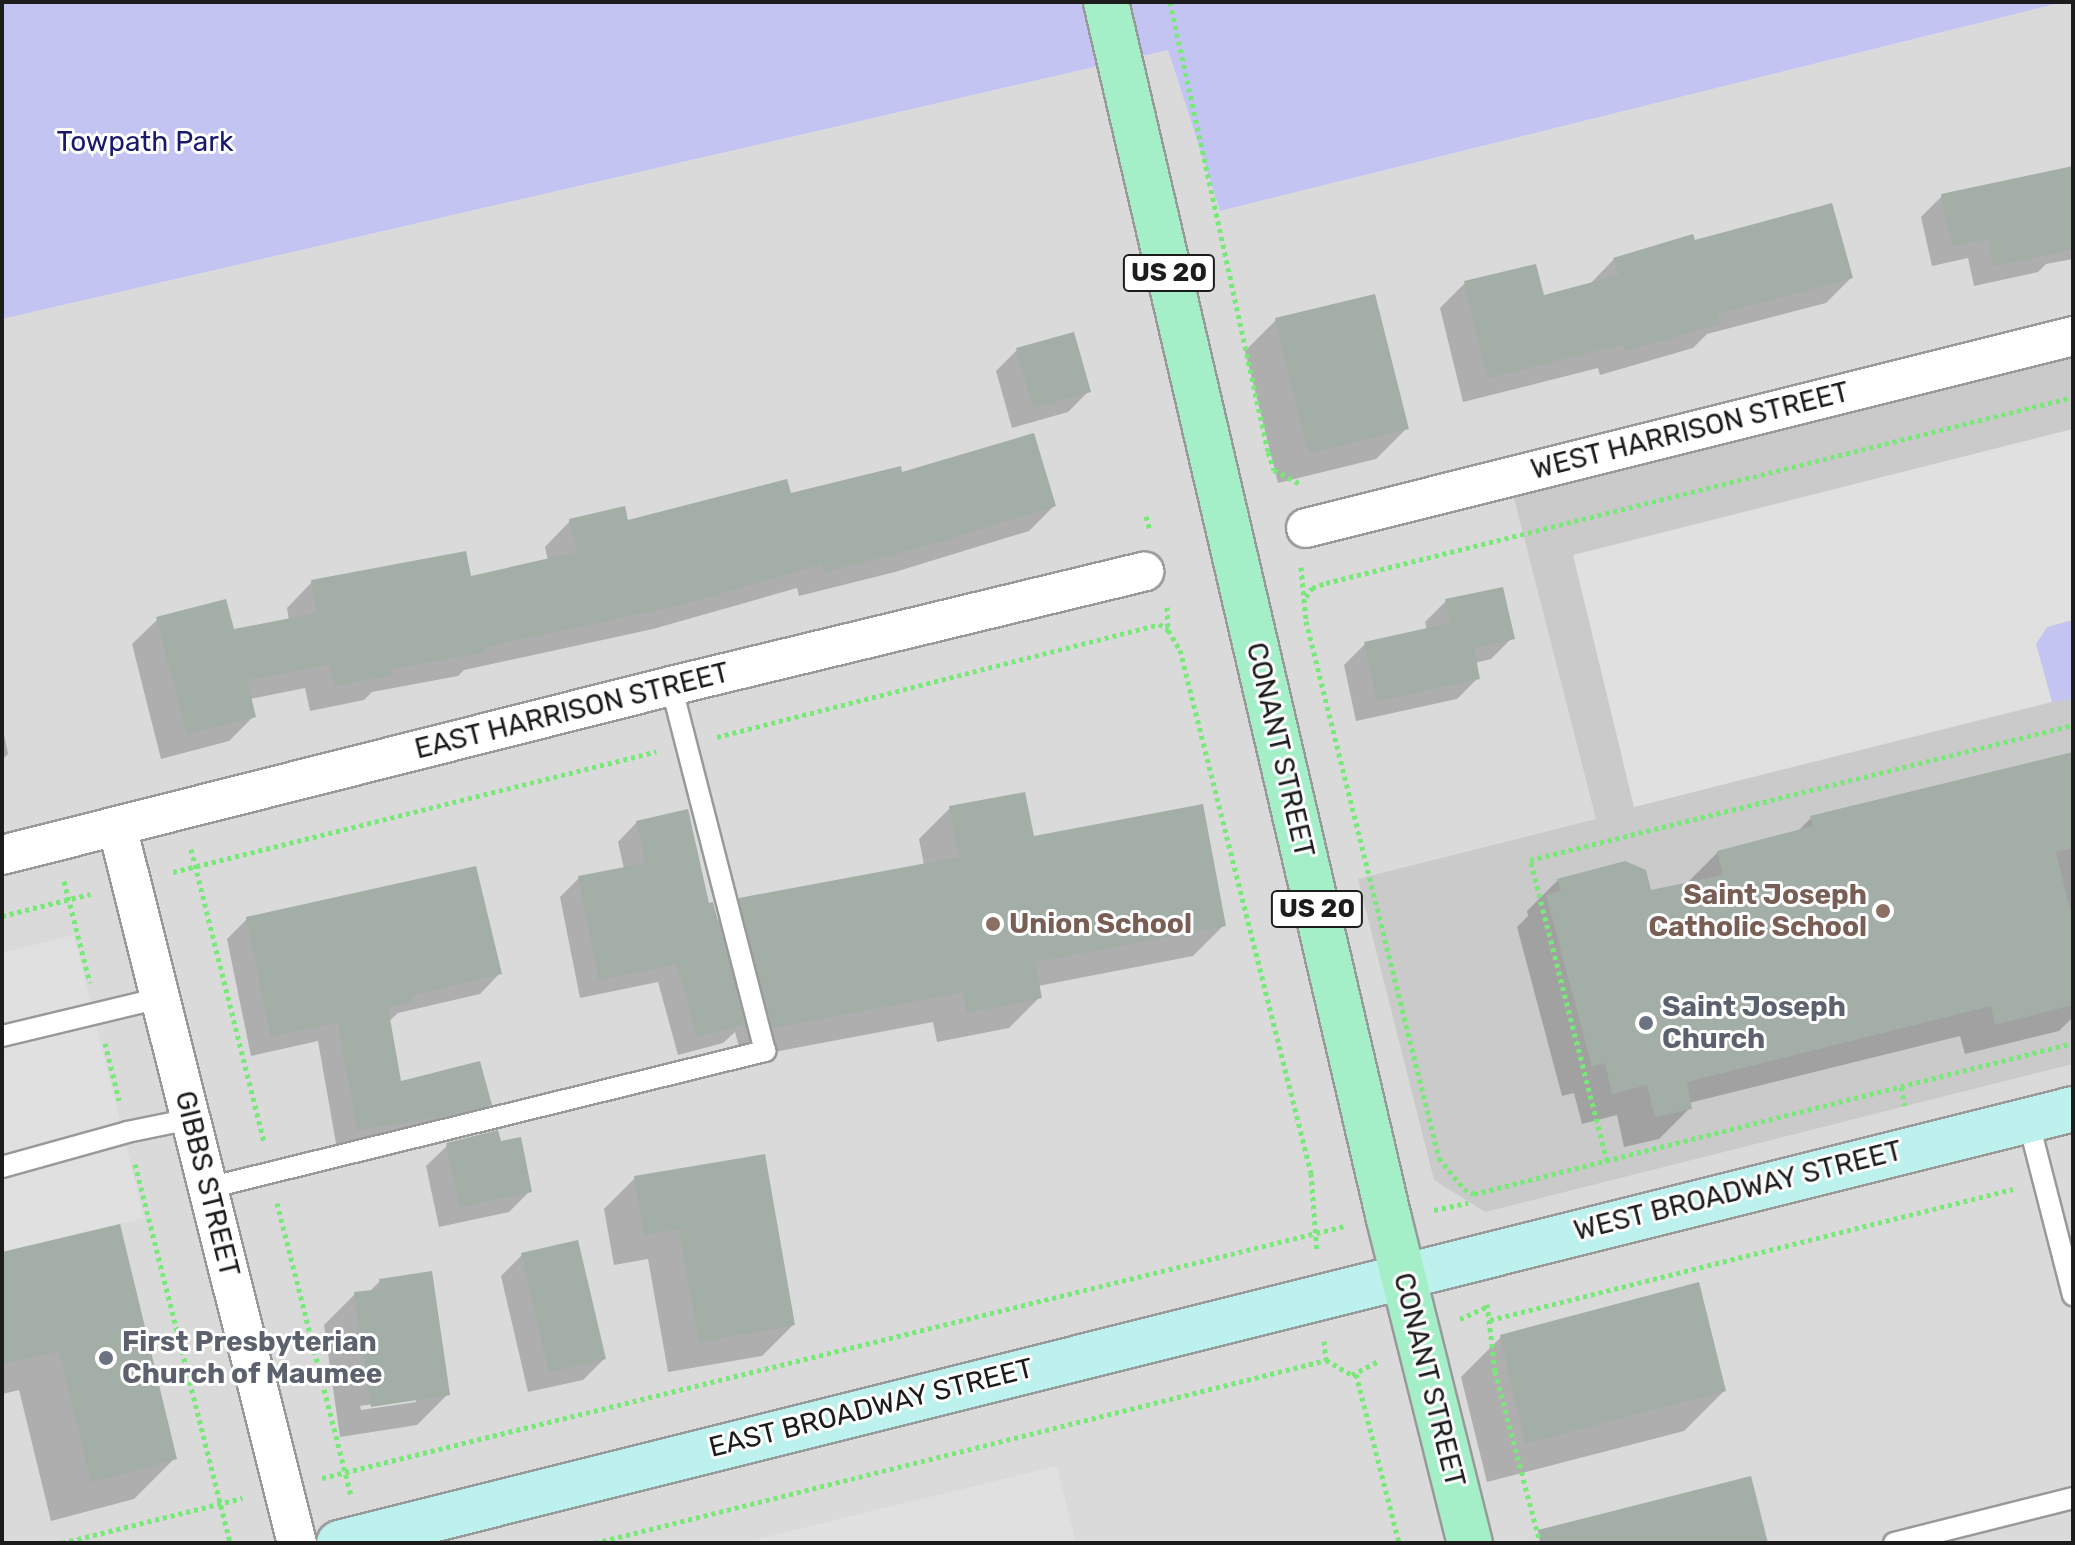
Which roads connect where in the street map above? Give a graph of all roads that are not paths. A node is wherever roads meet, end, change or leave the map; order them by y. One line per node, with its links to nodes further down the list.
1 (1106, 2): 15 (main road, CONANT STREET / US 20)
2 (2073, 336): 3 (street, WEST HARRISON STREET)
3 (1306, 528)
4 (1149, 559): 5 (street, EAST HARRISON STREET)
5 (671, 686): 6 (street, EAST HARRISON STREET); 14 (lane)
6 (117, 826): 7 (street, EAST HARRISON STREET); 8 (street, GIBBS STREET)
7 (2, 855)
8 (160, 998): 9 (lane); 11 (street, GIBBS STREET)
9 (2, 1036)
10 (2073, 1109): 12 (street, WEST BROADWAY STREET)
11 (191, 1119): 13 (lane); 14 (street, GIBBS STREET)
12 (2028, 1120): 15 (street, WEST BROADWAY STREET); 16 (lane)
13 (2, 1167)
14 (208, 1188): 18 (street, GIBBS STREET)
15 (1403, 1274): 19 (street, EAST BROADWAY STREET); 20 (main road, CONANT STREET / US 20)
16 (2073, 1295)
17 (2073, 1498): 21 (lane)
18 (297, 1543)
19 (339, 1543)
20 (1470, 1543)
21 (1894, 1543)

